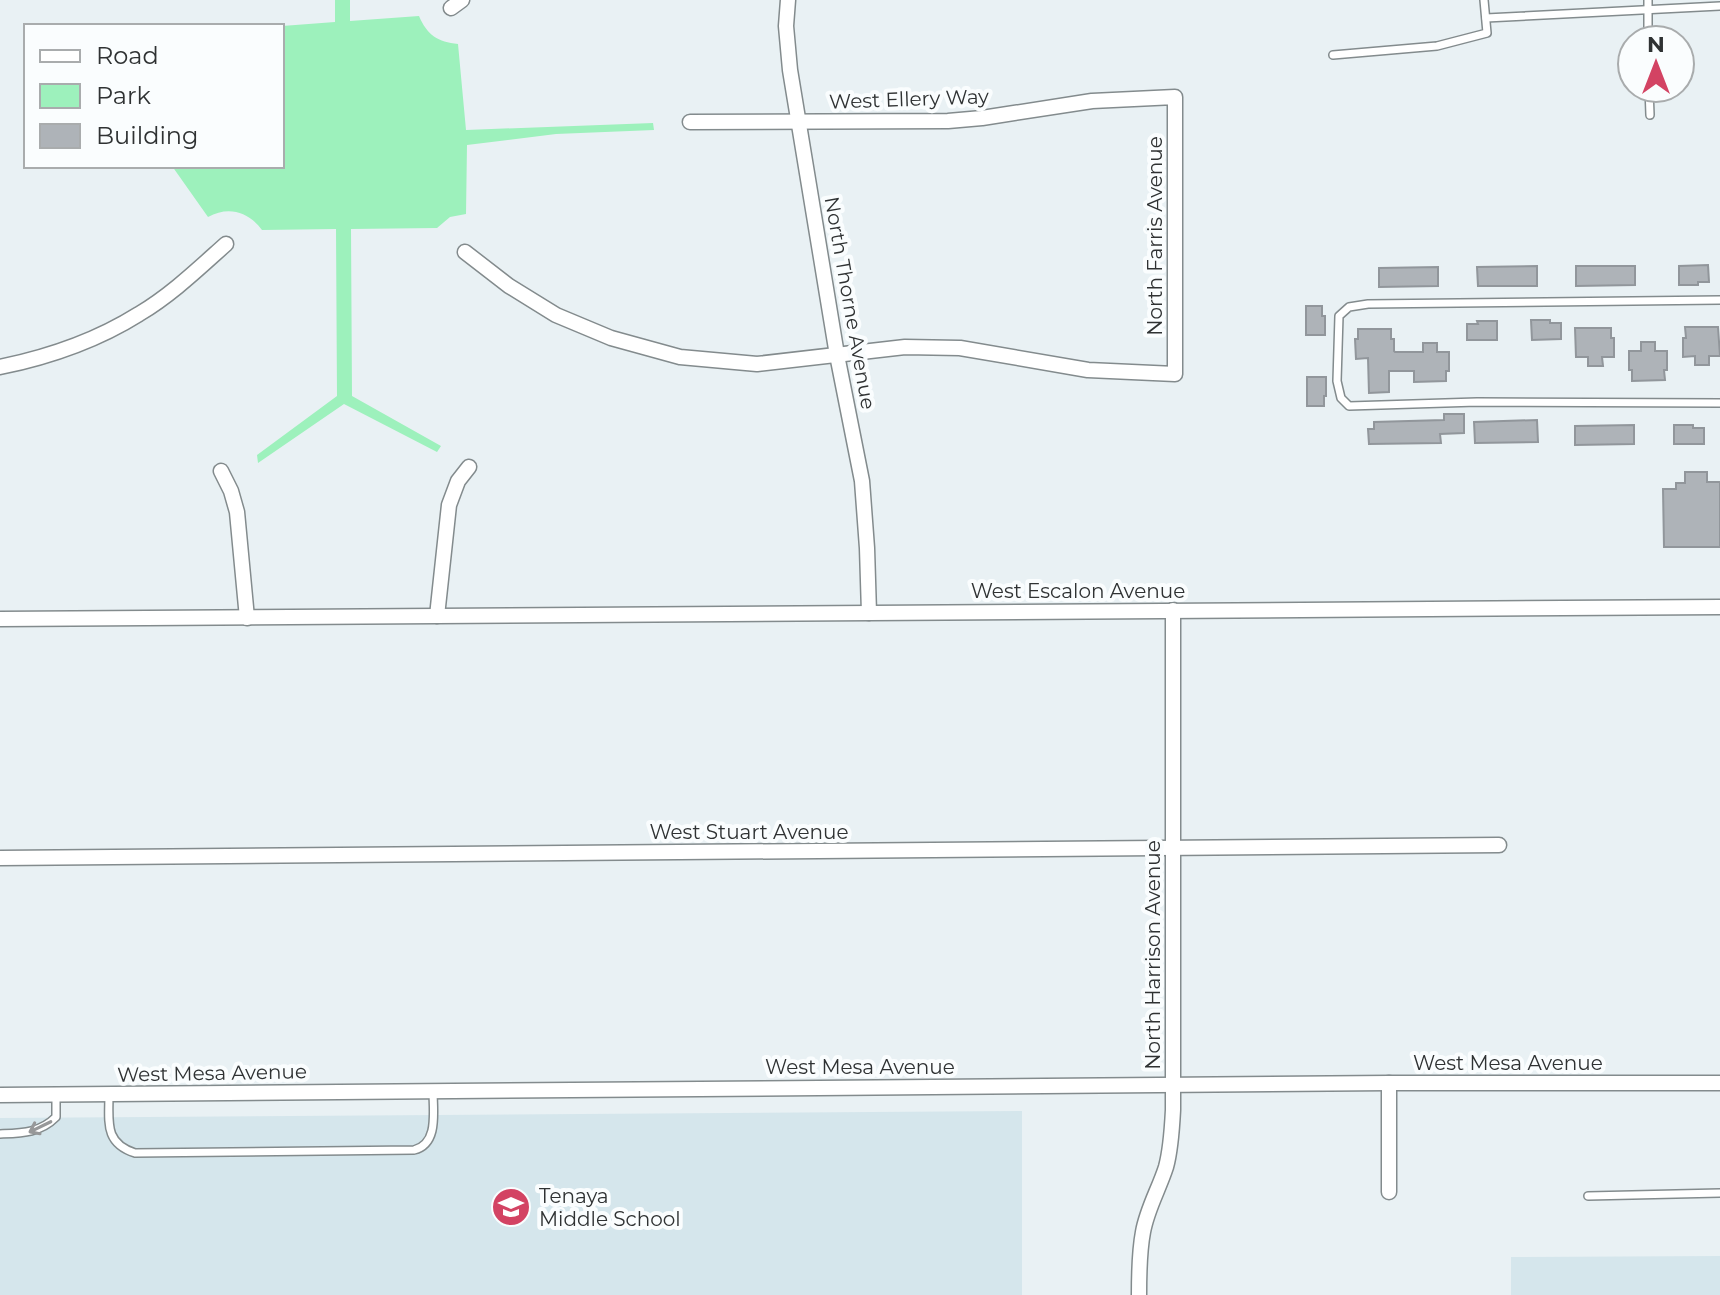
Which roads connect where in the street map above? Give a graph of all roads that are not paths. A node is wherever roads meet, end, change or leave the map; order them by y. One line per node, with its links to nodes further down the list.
1 (788, 0): 13 (street, North Thorne Avenue)
2 (1484, 0): 6 (lane)
3 (1648, 0): 5 (lane)
4 (1720, 6): 5 (lane)
5 (1648, 9): 6 (lane); 7 (lane)
6 (1486, 18): 8 (lane)
7 (1648, 24)
8 (1333, 55)
9 (1175, 97): 13 (street, West Ellery Way); 17 (street, North Farris Avenue)
10 (1650, 104): 11 (lane)
11 (1650, 115)
12 (690, 122): 13 (street, West Ellery Way)
13 (799, 123): 17 (street, North Thorne Avenue)
14 (226, 244): 18 (street)
15 (465, 252): 17 (street)
16 (1720, 300): 19 (lane)
17 (837, 355): 24 (street, North Thorne Avenue)
18 (0, 367)
19 (1720, 403)
20 (469, 467): 25 (street)
21 (221, 471): 26 (street)
22 (1720, 607): 23 (street, West Escalon Avenue)
23 (1173, 610): 24 (street, West Escalon Avenue); 29 (street, North Harrison Avenue)
24 (869, 613): 25 (street, West Escalon Avenue)
25 (437, 616): 26 (street, West Escalon Avenue)
26 (247, 618): 27 (street, West Escalon Avenue)
27 (0, 619)
28 (1499, 845): 29 (street, West Stuart Avenue)
29 (1173, 849): 30 (street, West Stuart Avenue); 33 (street, North Harrison Avenue)
30 (0, 858)
31 (1389, 1083): 32 (street, West Mesa Avenue); 33 (street, West Mesa Avenue); 39 (street)
32 (1720, 1083)
33 (1173, 1085): 34 (street, West Mesa Avenue); 42 (street, North Harrison Avenue)
34 (433, 1091): 35 (street, West Mesa Avenue); 35 (lane)
35 (109, 1094): 37 (street, West Mesa Avenue)
36 (0, 1095): 37 (street, West Mesa Avenue)
37 (56, 1095): 38 (lane, one-way to 38)
38 (0, 1134)
39 (1389, 1192)
40 (1720, 1193): 41 (lane)
41 (1588, 1196)
42 (1139, 1295)

